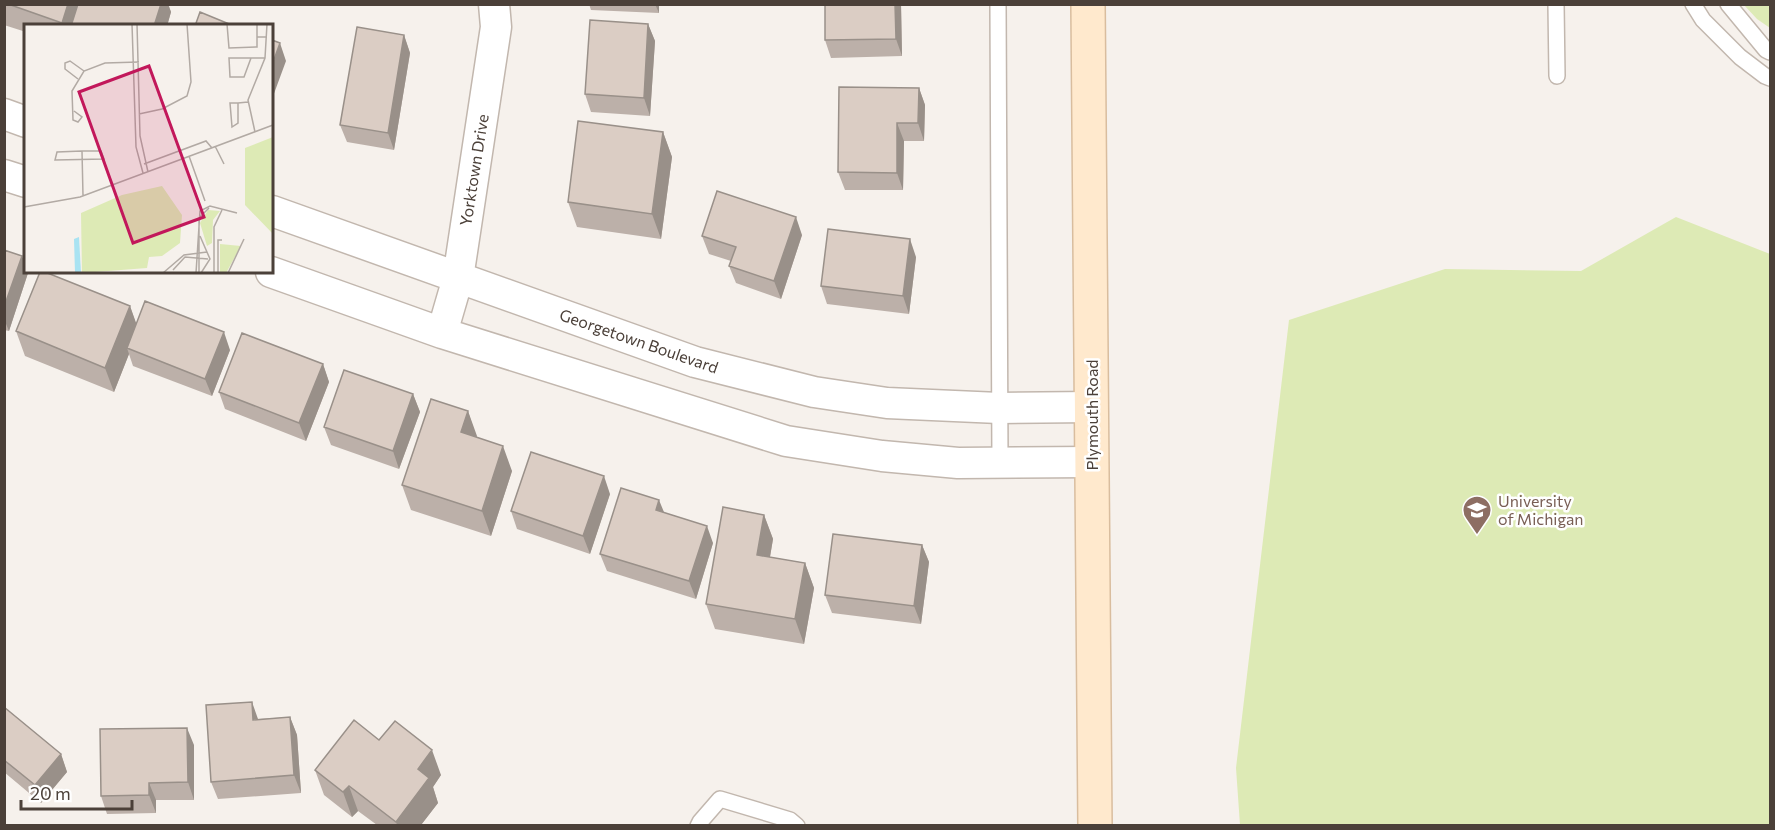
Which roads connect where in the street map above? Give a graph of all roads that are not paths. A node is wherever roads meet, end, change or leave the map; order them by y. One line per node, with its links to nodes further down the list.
1 (494, 4): 16 (street, Yorktown Drive)
2 (998, 4): 19 (lane)
3 (1088, 4): 18 (main road, Plymouth Road)
4 (1556, 4): 8 (lane)
5 (1694, 4): 9 (lane)
6 (1728, 4): 7 (lane)
7 (1770, 52)
8 (1557, 76)
9 (1770, 78)
10 (4, 114): 11 (street)
11 (24, 121)
12 (4, 175): 13 (street)
13 (24, 181)
14 (273, 211): 16 (street, Georgetown Boulevard)
15 (273, 273): 17 (street)
16 (458, 278): 17 (street, Yorktown Drive); 19 (street, Georgetown Boulevard)
17 (442, 333): 21 (street)
18 (1092, 407): 19 (street, Georgetown Boulevard); 20 (main road, Plymouth Road)
19 (999, 408): 21 (lane)
20 (1092, 462): 21 (street); 24 (main road, Plymouth Road)
21 (1000, 463)
22 (698, 825): 23 (lane)
23 (797, 825)
24 (1095, 825)

